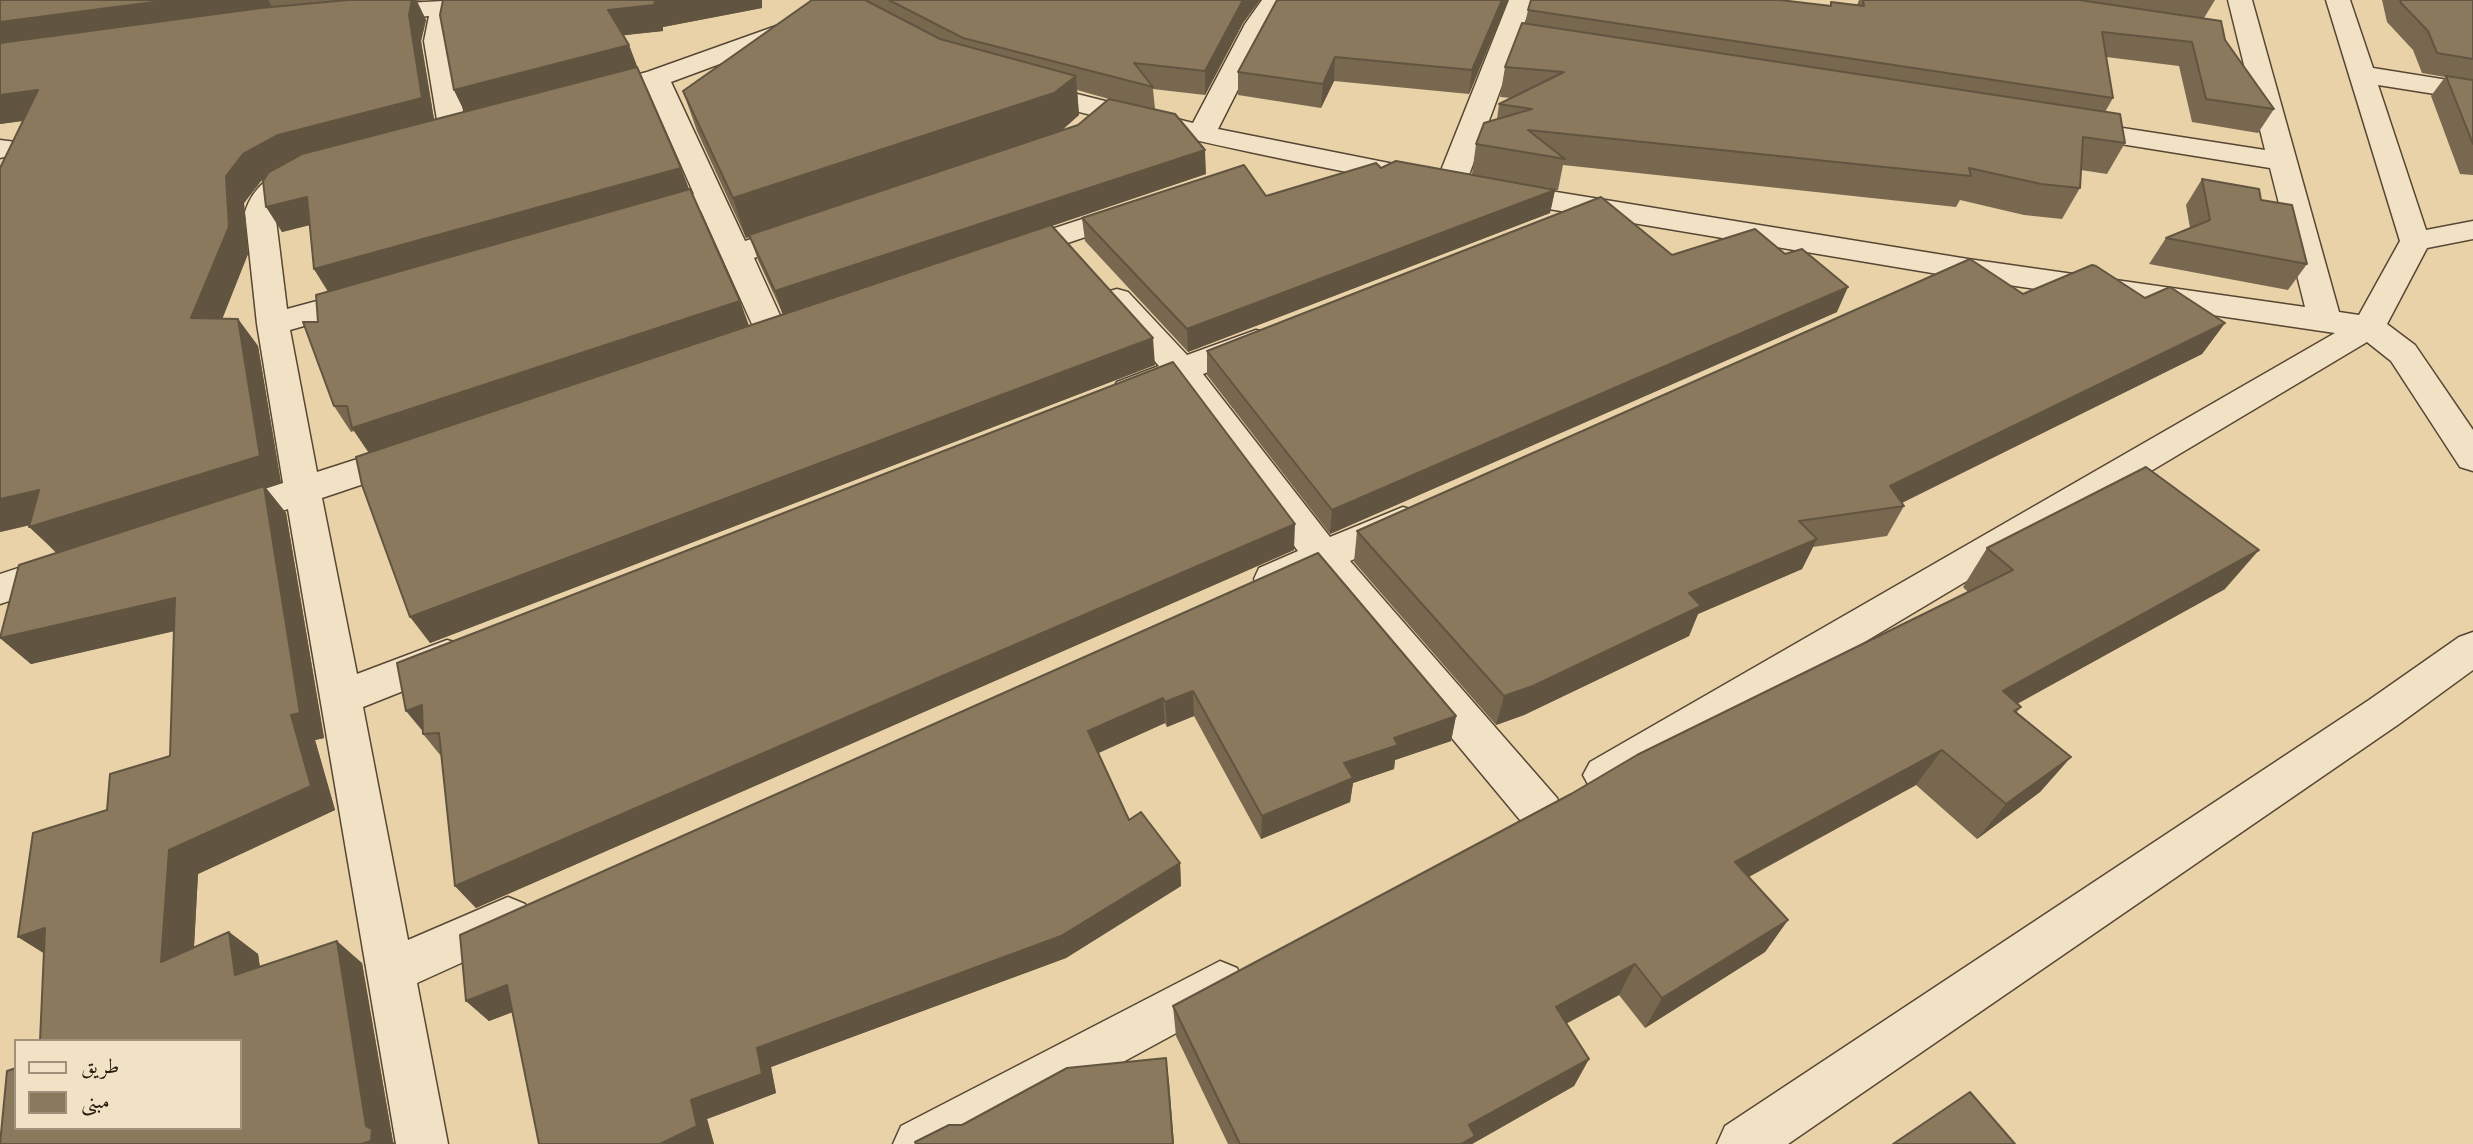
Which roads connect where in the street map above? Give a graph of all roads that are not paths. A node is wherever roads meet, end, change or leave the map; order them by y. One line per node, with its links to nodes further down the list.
1 (1275, 0): 19 (street)
2 (1521, 0): 8 (street)
3 (2240, 0): 23 (street)
4 (2338, 0): 10 (street)
5 (372, 6): 7 (street); 18 (street)
6 (846, 8): 11 (street)
7 (344, 16)
8 (1506, 41): 9 (street); 26 (street)
9 (1588, 54)
10 (2362, 74): 13 (street); 35 (street)
11 (656, 78): 14 (street); 27 (street)
12 (998, 81): 15 (street)
13 (2473, 92)
14 (561, 103)
15 (1105, 111): 19 (street); 20 (street)
16 (480, 125): 18 (street)
17 (2052, 125): 23 (street)
18 (453, 132): 21 (street)
19 (1202, 133): 22 (street)
20 (1077, 135)
21 (426, 139)
22 (1301, 155): 25 (street); 26 (street)
23 (2283, 161): 41 (street)
24 (333, 163): 42 (street)
25 (1251, 172)
26 (1451, 183): 29 (street)
27 (710, 199): 31 (street); 36 (street)
28 (1161, 202): 34 (street)
29 (1594, 209): 32 (street); 38 (street)
30 (826, 224): 36 (street)
31 (618, 225)
32 (1542, 229)
33 (2473, 230): 35 (street)
34 (1060, 236): 37 (street); 46 (street)
35 (2415, 242): 43 (street)
36 (736, 254): 45 (street)
37 (981, 263)
38 (1968, 269): 40 (street); 41 (street)
39 (393, 290): 42 (street)
40 (1905, 297)
41 (2325, 321): 43 (street)
42 (274, 324): 50 (street)
43 (2369, 327): 49 (street); 60 (street)
44 (1285, 330): 46 (street)
45 (772, 333)
46 (1181, 370): 47 (street); 53 (street)
47 (1104, 400)
48 (433, 448): 50 (street)
49 (2473, 458)
50 (303, 492): 52 (street); 59 (street)
51 (1437, 506): 53 (street)
52 (197, 525)
53 (1323, 556): 56 (street); 60 (street)
54 (92, 559): 55 (street)
55 (0, 589)
56 (1247, 590)
57 (471, 646): 59 (street)
58 (2472, 652): 67 (street)
59 (342, 697): 64 (street)
60 (1541, 812): 61 (street)
61 (1504, 832)
62 (544, 903): 64 (street)
63 (1248, 968): 66 (street)
64 (391, 971): 65 (street)
65 (422, 1144)
66 (919, 1144)
67 (1743, 1144)

